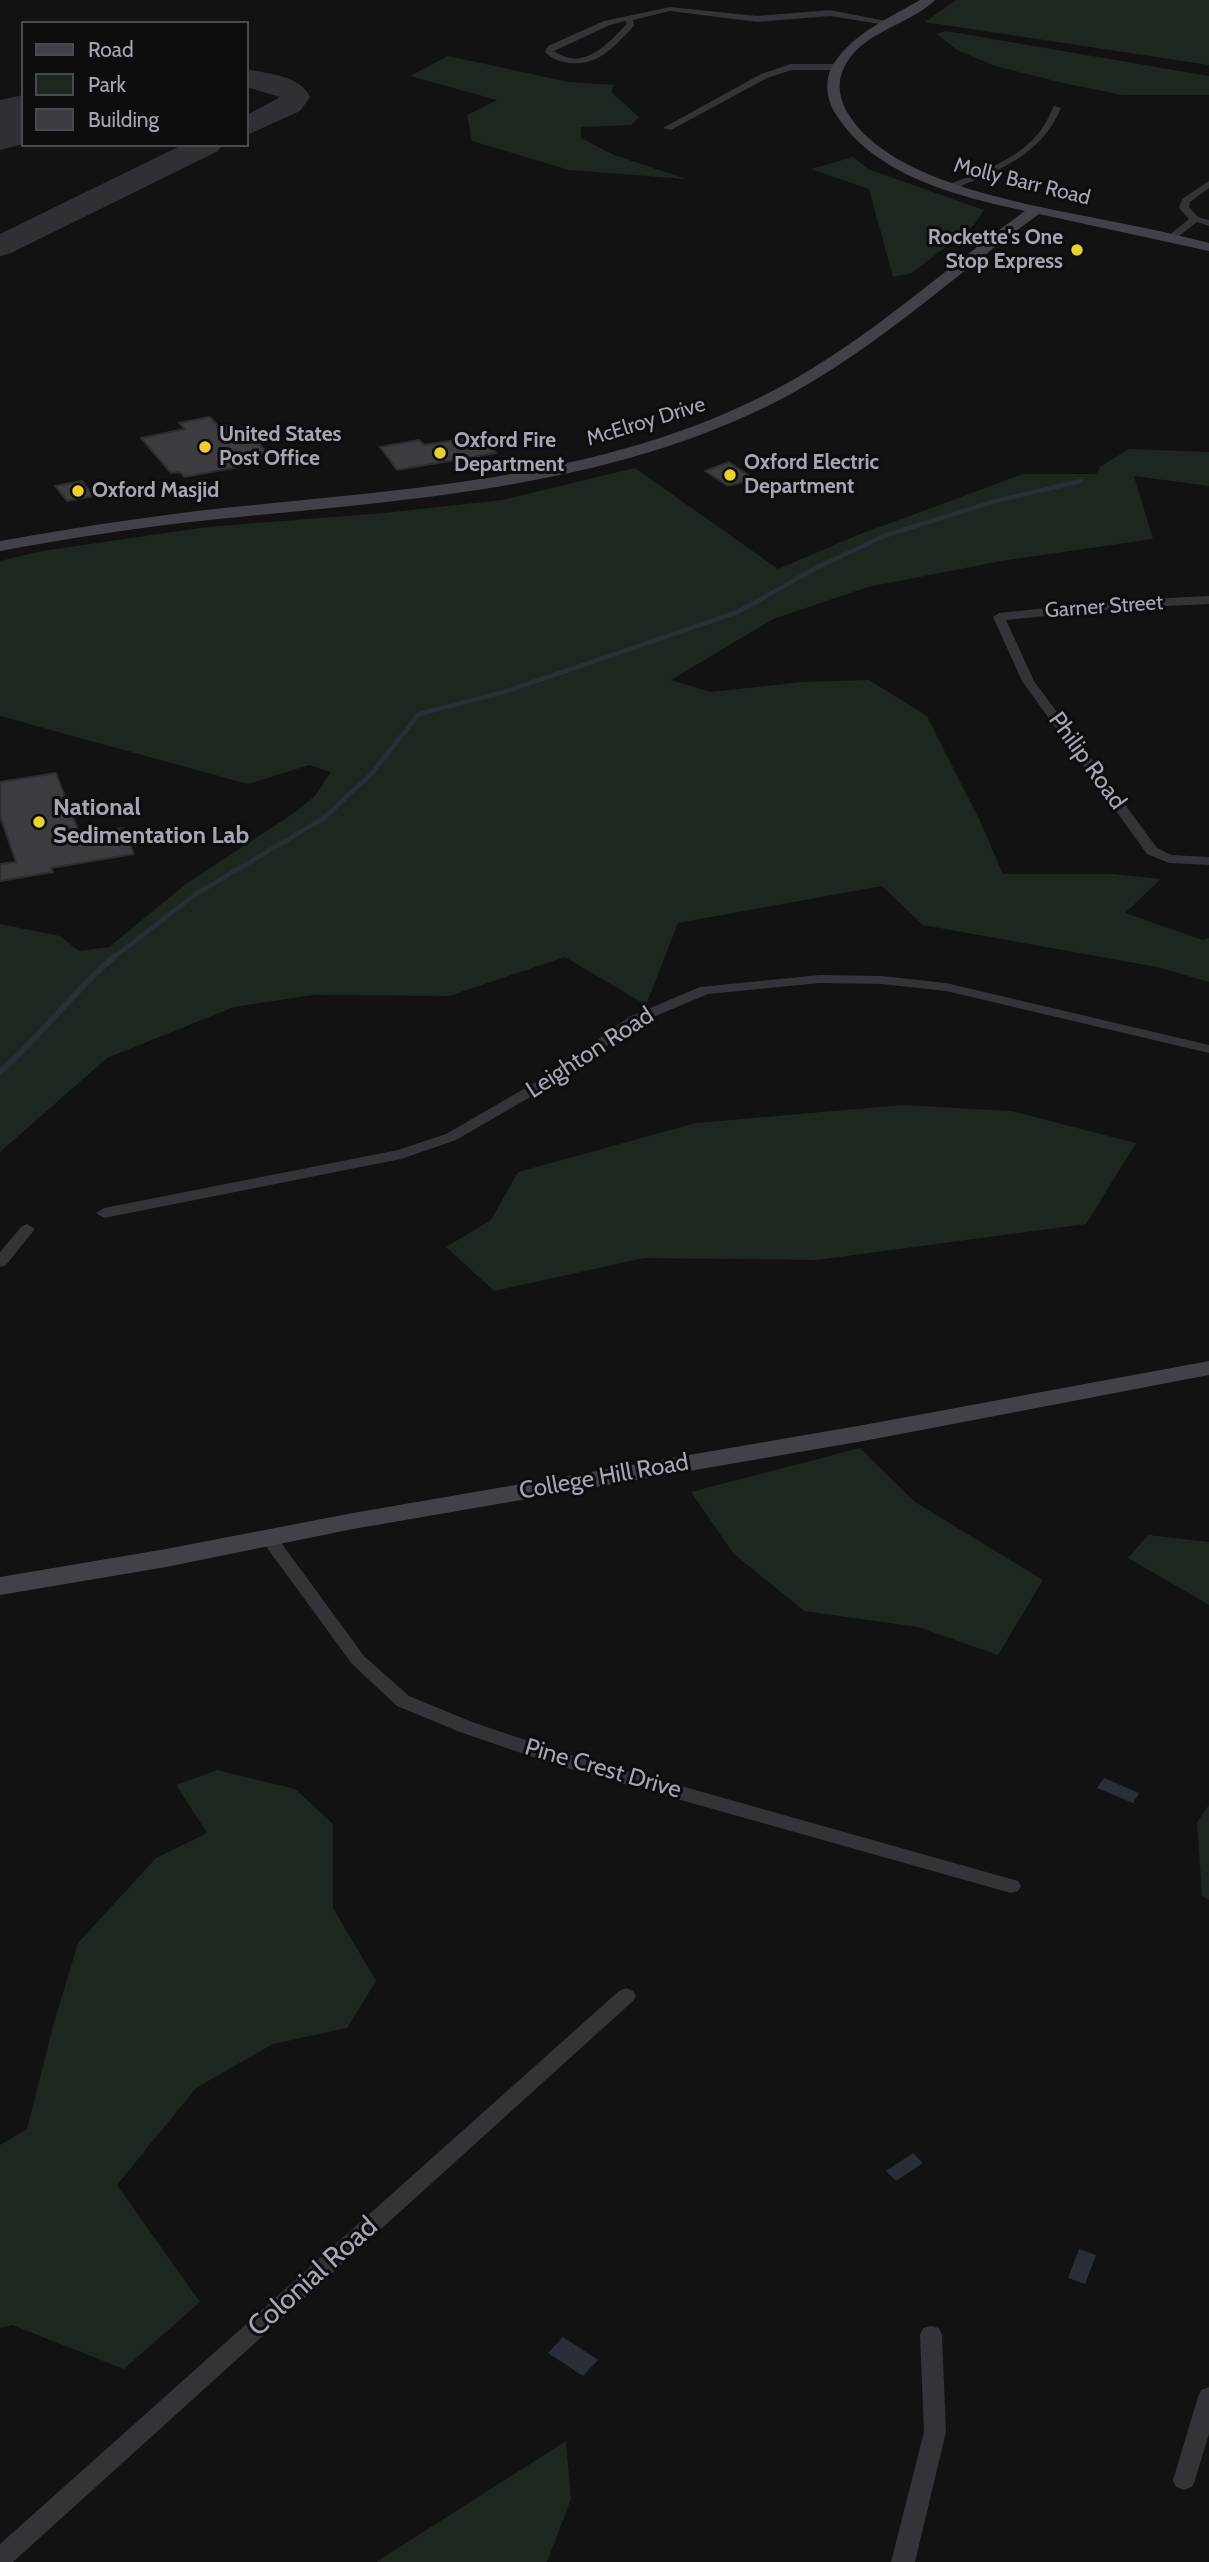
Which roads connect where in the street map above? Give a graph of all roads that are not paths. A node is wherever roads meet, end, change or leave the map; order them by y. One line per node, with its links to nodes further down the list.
1 (929, 0): 3 (street)
2 (628, 19): 2 (street); 3 (street)
3 (892, 23): 4 (street)
4 (838, 67): 6 (street); 8 (street, Molly Barr Road)
5 (1057, 108): 8 (street)
6 (668, 128)
7 (1209, 184): 10 (street)
8 (950, 187): 9 (street, Molly Barr Road)
9 (1036, 210): 12 (street, Molly Barr Road); 14 (street, McElroy Drive)
10 (1195, 219): 11 (street); 12 (street)
11 (1209, 223)
12 (1171, 238): 13 (street, Molly Barr Road)
13 (1209, 247)
14 (0, 546)
15 (1209, 600): 16 (street, Garner Street)
16 (999, 617): 17 (street, Philip Road)
17 (1209, 861)
18 (1209, 1049): 19 (street, Leighton Road)
19 (104, 1213)
20 (27, 1229): 21 (street)
21 (0, 1262)
22 (1209, 1368): 23 (street, College Hill Road)
23 (268, 1537): 24 (street, College Hill Road); 25 (street, Pine Crest Drive)
24 (0, 1586)
25 (1011, 1886)
26 (626, 1996): 30 (street, Colonial Road)
27 (931, 2335): 31 (street)
28 (1209, 2397): 29 (street)
29 (1184, 2480)
30 (0, 2559)
31 (903, 2562)

